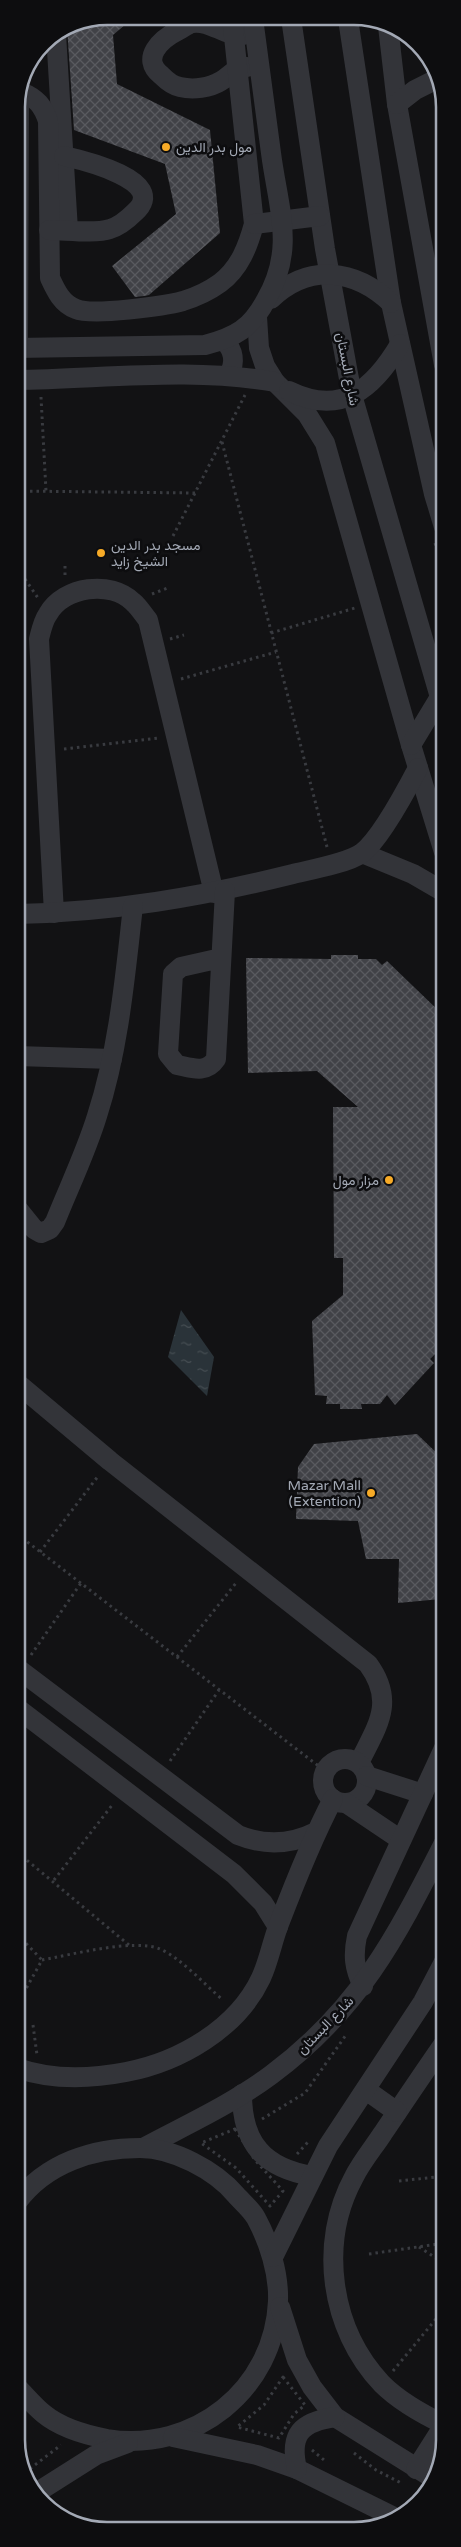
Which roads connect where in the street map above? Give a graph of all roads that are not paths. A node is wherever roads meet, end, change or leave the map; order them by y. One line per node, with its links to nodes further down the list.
1 (189, 25): 10 (street)
2 (212, 25): 6 (street)
3 (254, 25): 6 (street); 9 (street)
4 (292, 25): 15 (street, شارع البستان)
5 (349, 25): 20 (street)
6 (233, 27): 10 (street)
7 (389, 33): 13 (street)
8 (57, 43): 14 (street)
9 (259, 65): 10 (street); 16 (street)
10 (237, 68): 17 (street)
11 (432, 82): 13 (street)
12 (26, 95): 18 (street)
13 (397, 104): 22 (street)
14 (64, 156): 18 (street); 18 (street)
15 (320, 216): 16 (street); 19 (street, شارع البستان)
16 (282, 220): 17 (street); 21 (street)
17 (254, 224): 18 (street)
18 (58, 230)
19 (330, 274): 20 (street); 21 (street); 29 (street, شارع البستان)
20 (391, 303): 24 (street)
21 (261, 311): 23 (street); 28 (street)
22 (436, 321)
23 (224, 340): 25 (street); 26 (street)
24 (400, 344): 29 (street); 30 (street)
25 (25, 348)
26 (230, 375): 27 (street); 28 (street)
27 (25, 380)
28 (280, 386): 29 (street); 33 (street)
29 (352, 395): 31 (street, شارع البستان)
30 (436, 494)
31 (436, 683)
32 (436, 712): 33 (street)
33 (411, 745): 34 (street)
34 (418, 768): 35 (street); 36 (street)
35 (436, 826)
36 (362, 853): 37 (street); 38 (street)
37 (436, 887)
38 (219, 892): 39 (street); 40 (street); 42 (street)
39 (132, 906): 40 (street); 44 (street)
40 (54, 913): 41 (street)
41 (25, 914)
42 (221, 958): 42 (street)
43 (25, 1056): 44 (street)
44 (112, 1059): 45 (street)
45 (25, 1218)
46 (25, 1390): 52 (street)
47 (25, 1674): 49 (street)
48 (25, 1714): 50 (street)
49 (78, 1714): 50 (street); 55 (street)
50 (57, 1738): 58 (street)
51 (436, 1767): 53 (street)
52 (363, 1770): 53 (street); 54 (street); 54 (street)
53 (423, 1794): 56 (street)
54 (340, 1801): 55 (street); 56 (street)
55 (316, 1832): 58 (street)
56 (401, 1840): 60 (street)
57 (436, 1857): 60 (street, شارع البستان)
58 (278, 1927): 62 (street)
59 (436, 1966): 63 (street)
60 (363, 1986): 64 (street, شارع البستان)
61 (436, 2055): 65 (street)
62 (25, 2070)
63 (366, 2090): 65 (street); 67 (street)
64 (242, 2094): 66 (street, شارع البستان); 67 (street)
65 (397, 2112): 73 (street)
66 (143, 2148): 68 (street); 69 (street)
67 (312, 2176): 69 (street)
68 (25, 2190)
69 (273, 2257): 70 (street)
70 (278, 2300): 72 (street); 74 (street)
71 (25, 2396): 75 (street)
72 (335, 2417): 77 (street); 78 (street)
73 (436, 2420)
74 (173, 2436): 75 (street); 77 (street)
75 (130, 2443): 79 (street)
76 (435, 2446): 78 (street)
77 (297, 2469): 80 (street)
78 (423, 2473)
79 (42, 2489)
80 (388, 2514)

